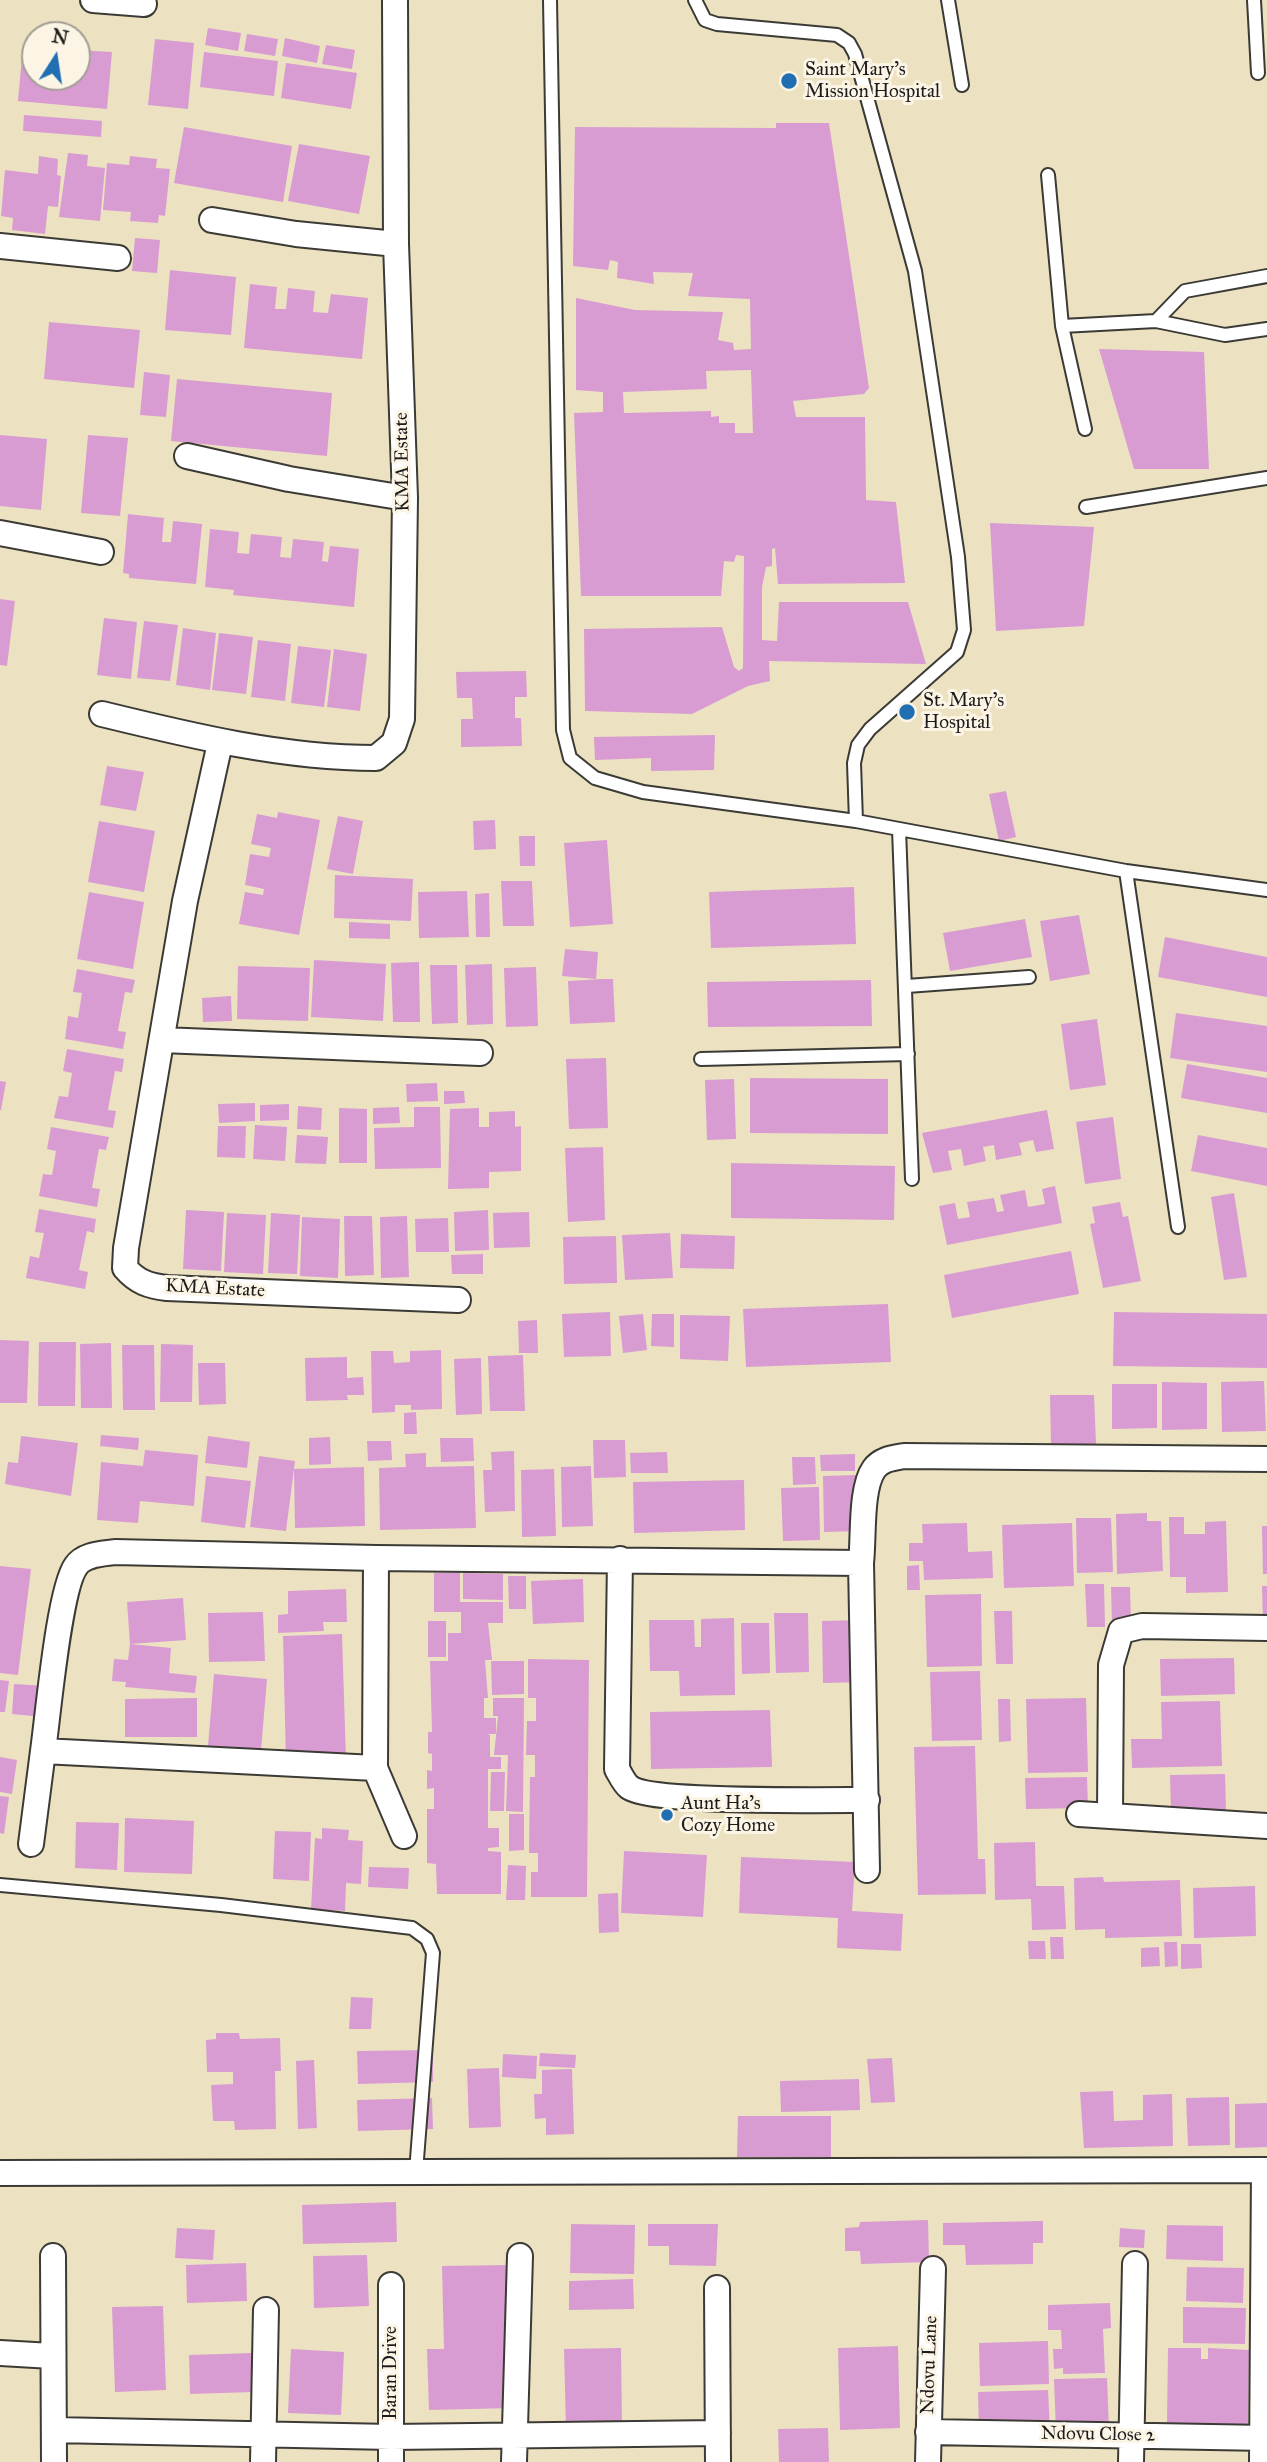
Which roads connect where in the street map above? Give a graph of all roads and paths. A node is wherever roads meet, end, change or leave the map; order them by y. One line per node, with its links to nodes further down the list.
1 (93, 0): 7 (street)
2 (395, 0): 12 (street, KMA Estate)
3 (550, 0): 28 (lane)
4 (695, 0): 28 (lane)
5 (948, 0): 9 (lane)
6 (1254, 0): 8 (lane)
7 (144, 4)
8 (1258, 73)
9 (962, 85)
10 (1048, 175): 17 (lane)
11 (212, 220): 12 (street)
12 (396, 244): 22 (street, KMA Estate)
13 (0, 247): 14 (street)
14 (118, 258)
15 (1267, 276): 16 (lane)
16 (1156, 321): 17 (lane); 18 (lane)
17 (1062, 326): 19 (lane)
18 (1267, 329)
19 (1085, 429)
20 (187, 456): 22 (street)
21 (1267, 478): 23 (lane)
22 (405, 498): 27 (street, KMA Estate)
23 (1086, 507)
24 (0, 533): 25 (street)
25 (101, 552)
26 (102, 714): 27 (street, KMA Estate)
27 (220, 743): 34 (street, KMA Estate)
28 (856, 821): 29 (lane)
29 (899, 829): 30 (lane); 33 (lane)
30 (1126, 871): 31 (lane); 39 (lane)
31 (1267, 890)
32 (1028, 978): 33 (lane)
33 (906, 986): 36 (lane)
34 (162, 1040): 35 (street); 40 (street, KMA Estate)
35 (480, 1053)
36 (908, 1054): 37 (lane); 38 (lane)
37 (701, 1059)
38 (912, 1179)
39 (1178, 1227)
40 (458, 1300)
41 (1267, 1458): 44 (street)
42 (376, 1559): 43 (street); 46 (street); 47 (street)
43 (620, 1559): 44 (street); 48 (street)
44 (861, 1563): 48 (street)
45 (1267, 1628): 50 (street)
46 (43, 1751): 47 (street); 53 (street)
47 (375, 1768): 52 (street)
48 (867, 1800): 54 (street)
49 (1079, 1814): 50 (street)
50 (1110, 1815): 51 (street)
51 (1267, 1826)
52 (404, 1836)
53 (31, 1844)
54 (867, 1870)
55 (0, 1885): 57 (lane)
56 (1265, 2170): 57 (street); 75 (street)
57 (416, 2172): 58 (street)
58 (0, 2173)
59 (53, 2256): 67 (street)
60 (520, 2256): 72 (street)
61 (1135, 2264): 73 (street)
62 (933, 2269): 70 (street, Ndovu Lane)
63 (391, 2285): 74 (street, Baran Drive)
64 (717, 2288): 69 (street)
65 (266, 2310): 71 (street)
66 (0, 2353): 67 (street)
67 (52, 2356): 68 (street)
68 (54, 2430): 71 (street); 76 (street)
69 (718, 2432): 72 (street); 80 (street)
70 (928, 2432): 73 (street, Ndovu Close 2); 81 (street, Ndovu Lane)
71 (263, 2434): 74 (street); 77 (street)
72 (514, 2435): 74 (street); 79 (street)
73 (1132, 2435): 75 (street, Ndovu Close 2); 82 (street)
74 (391, 2437): 78 (street, Baran Drive)
75 (1265, 2437): 83 (street)
76 (54, 2462)
77 (263, 2462)
78 (391, 2462)
79 (514, 2462)
80 (718, 2462)
81 (928, 2462)
82 (1132, 2462)
83 (1262, 2462)

